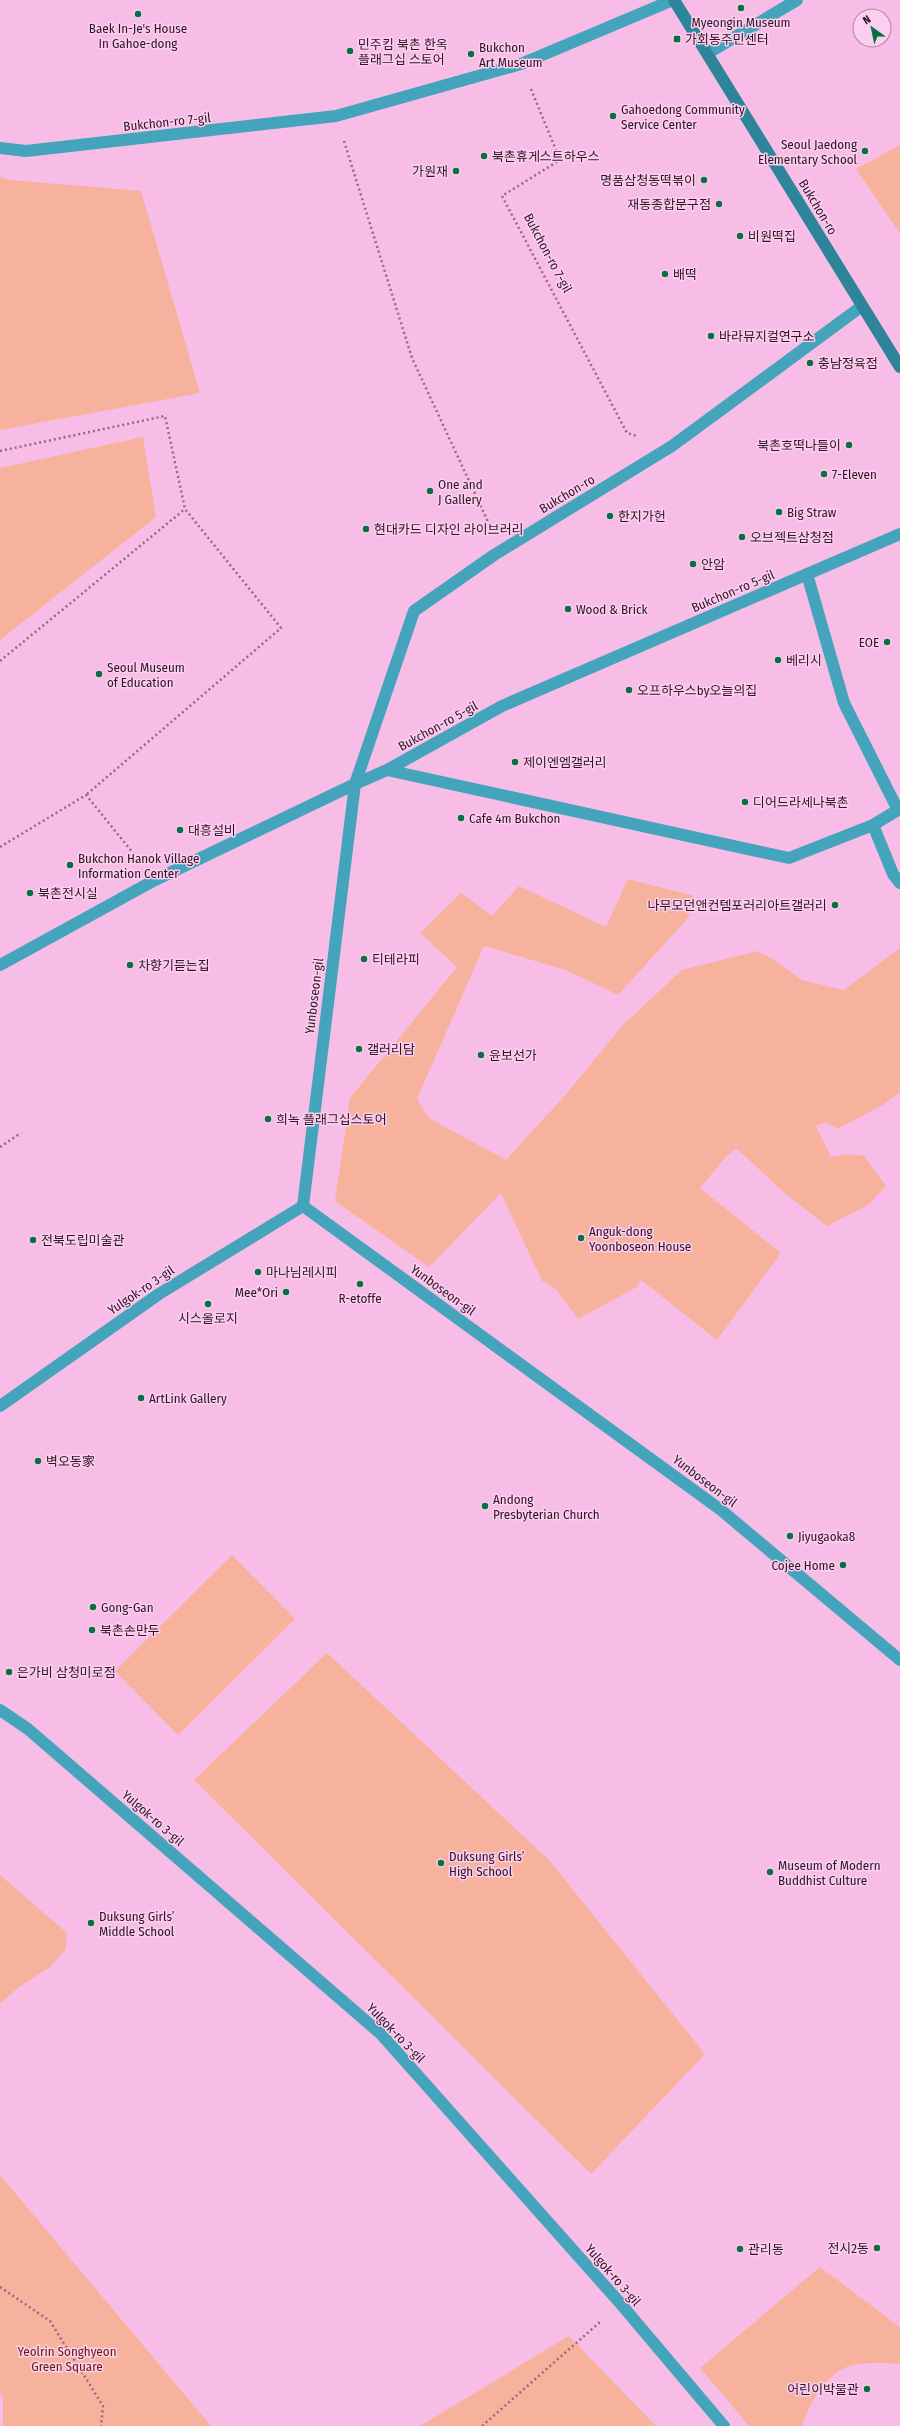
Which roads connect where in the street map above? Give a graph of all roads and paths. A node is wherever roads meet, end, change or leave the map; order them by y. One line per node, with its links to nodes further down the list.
1 (673, 0): 3 (street, Bukchon-ro); 4 (street, Bukchon-ro 7-gil)
2 (797, 0): 3 (street)
3 (708, 53): 7 (street, Bukchon-ro)
4 (521, 64): 5 (street, Bukchon-ro 7-gil); 9 (path, Bukchon-ro 7-gil)
5 (336, 116): 6 (street, Bukchon-ro 7-gil); 13 (path)
6 (0, 148)
7 (862, 306): 8 (street, Bukchon-ro); 9 (street, Bukchon-ro)
8 (900, 367)
9 (672, 446): 13 (street, Bukchon-ro)
10 (0, 451): 11 (path)
11 (185, 509): 15 (path); 18 (path)
12 (900, 534): 14 (street, Bukchon-ro 5-gil)
13 (494, 554): 17 (street, Bukchon-ro)
14 (807, 574): 16 (street, Bukchon-ro 5-gil); 19 (street)
15 (0, 661)
16 (387, 770): 17 (street, Bukchon-ro 5-gil); 19 (street)
17 (355, 784): 21 (street, Bukchon-ro 5-gil); 26 (street, Yunboseon-gil)
18 (86, 795): 20 (path); 21 (path)
19 (873, 825): 22 (street)
20 (0, 847)
21 (155, 880): 23 (street, Bukchon-ro 5-gil)
22 (900, 883)
23 (0, 965)
24 (21, 1133): 25 (path)
25 (0, 1147)
26 (303, 1206): 27 (street, Yulgok-ro 3-gil); 28 (street, Yunboseon-gil)
27 (0, 1406)
28 (900, 1660)
29 (0, 1710): 31 (street, Yulgok-ro 3-gil)
30 (0, 2287): 32 (path)
31 (620, 2303): 33 (path); 34 (street, Yulgok-ro 3-gil)
32 (101, 2426)
33 (482, 2426)
34 (724, 2426)

